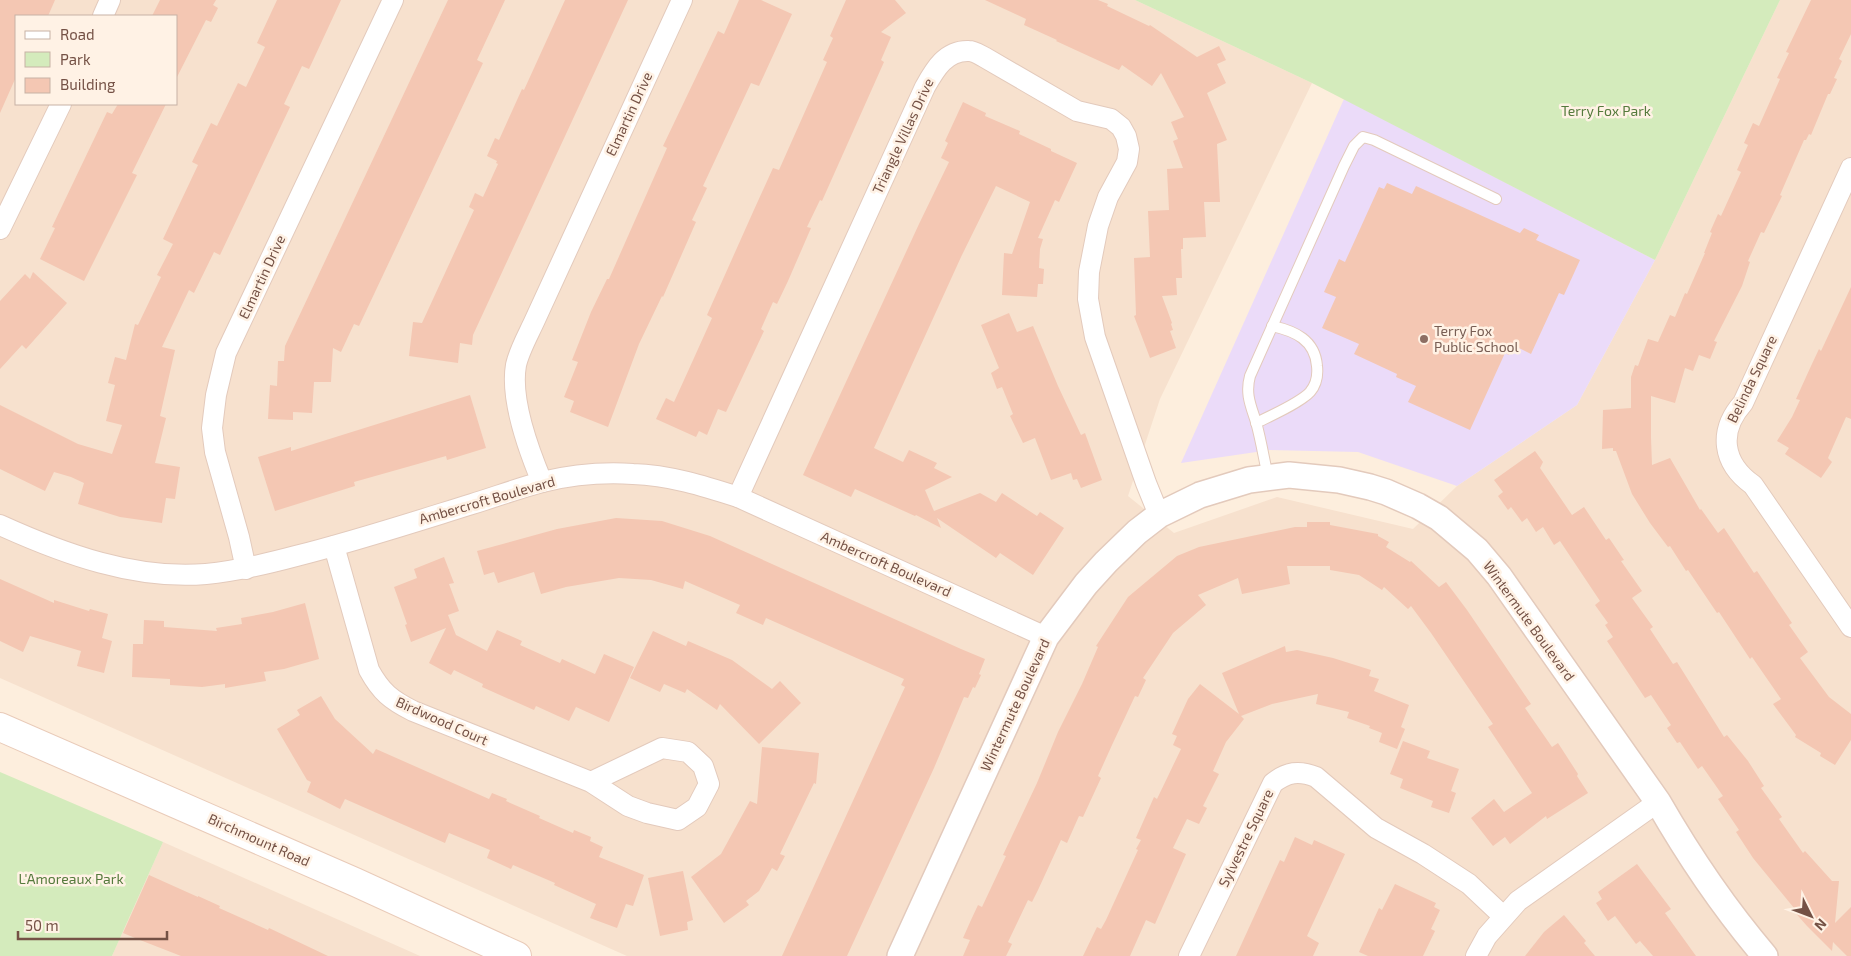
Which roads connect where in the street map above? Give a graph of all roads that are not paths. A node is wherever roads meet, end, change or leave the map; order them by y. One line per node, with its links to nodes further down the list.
1 (110, 0): 4 (street)
2 (393, 0): 17 (street, Elmartin Drive)
3 (682, 0): 12 (street, Elmartin Drive)
4 (102, 15)
5 (61, 105): 8 (street)
6 (1851, 168): 18 (street, Belinda Square)
7 (1496, 199): 9 (lane)
8 (0, 229)
9 (1272, 326): 10 (lane); 10 (lane)
10 (1256, 423): 11 (lane)
11 (1268, 477): 14 (street, Wintermute Boulevard); 22 (street, Wintermute Boulevard)
12 (542, 482): 13 (street, Ambercroft Boulevard); 16 (street, Ambercroft Boulevard)
13 (738, 497): 14 (street, Triangle Villas Drive); 19 (street, Ambercroft Boulevard)
14 (1160, 515): 19 (street, Wintermute Boulevard)
15 (0, 525): 17 (street, Ambercroft Boulevard)
16 (334, 546): 17 (street, Ambercroft Boulevard); 21 (street, Birdwood Court)
17 (246, 569)
18 (1851, 627)
19 (1046, 637): 25 (street, Wintermute Boulevard)
20 (0, 727): 24 (main road, Birchmount Road)
21 (591, 782): 21 (street, Birdwood Court)
22 (1658, 802): 23 (street); 28 (street, Wintermute Boulevard)
23 (1503, 916): 26 (street, Sylvestre Square); 27 (street)
24 (517, 956)
25 (900, 956)
26 (1189, 956)
27 (1476, 956)
28 (1765, 956)

